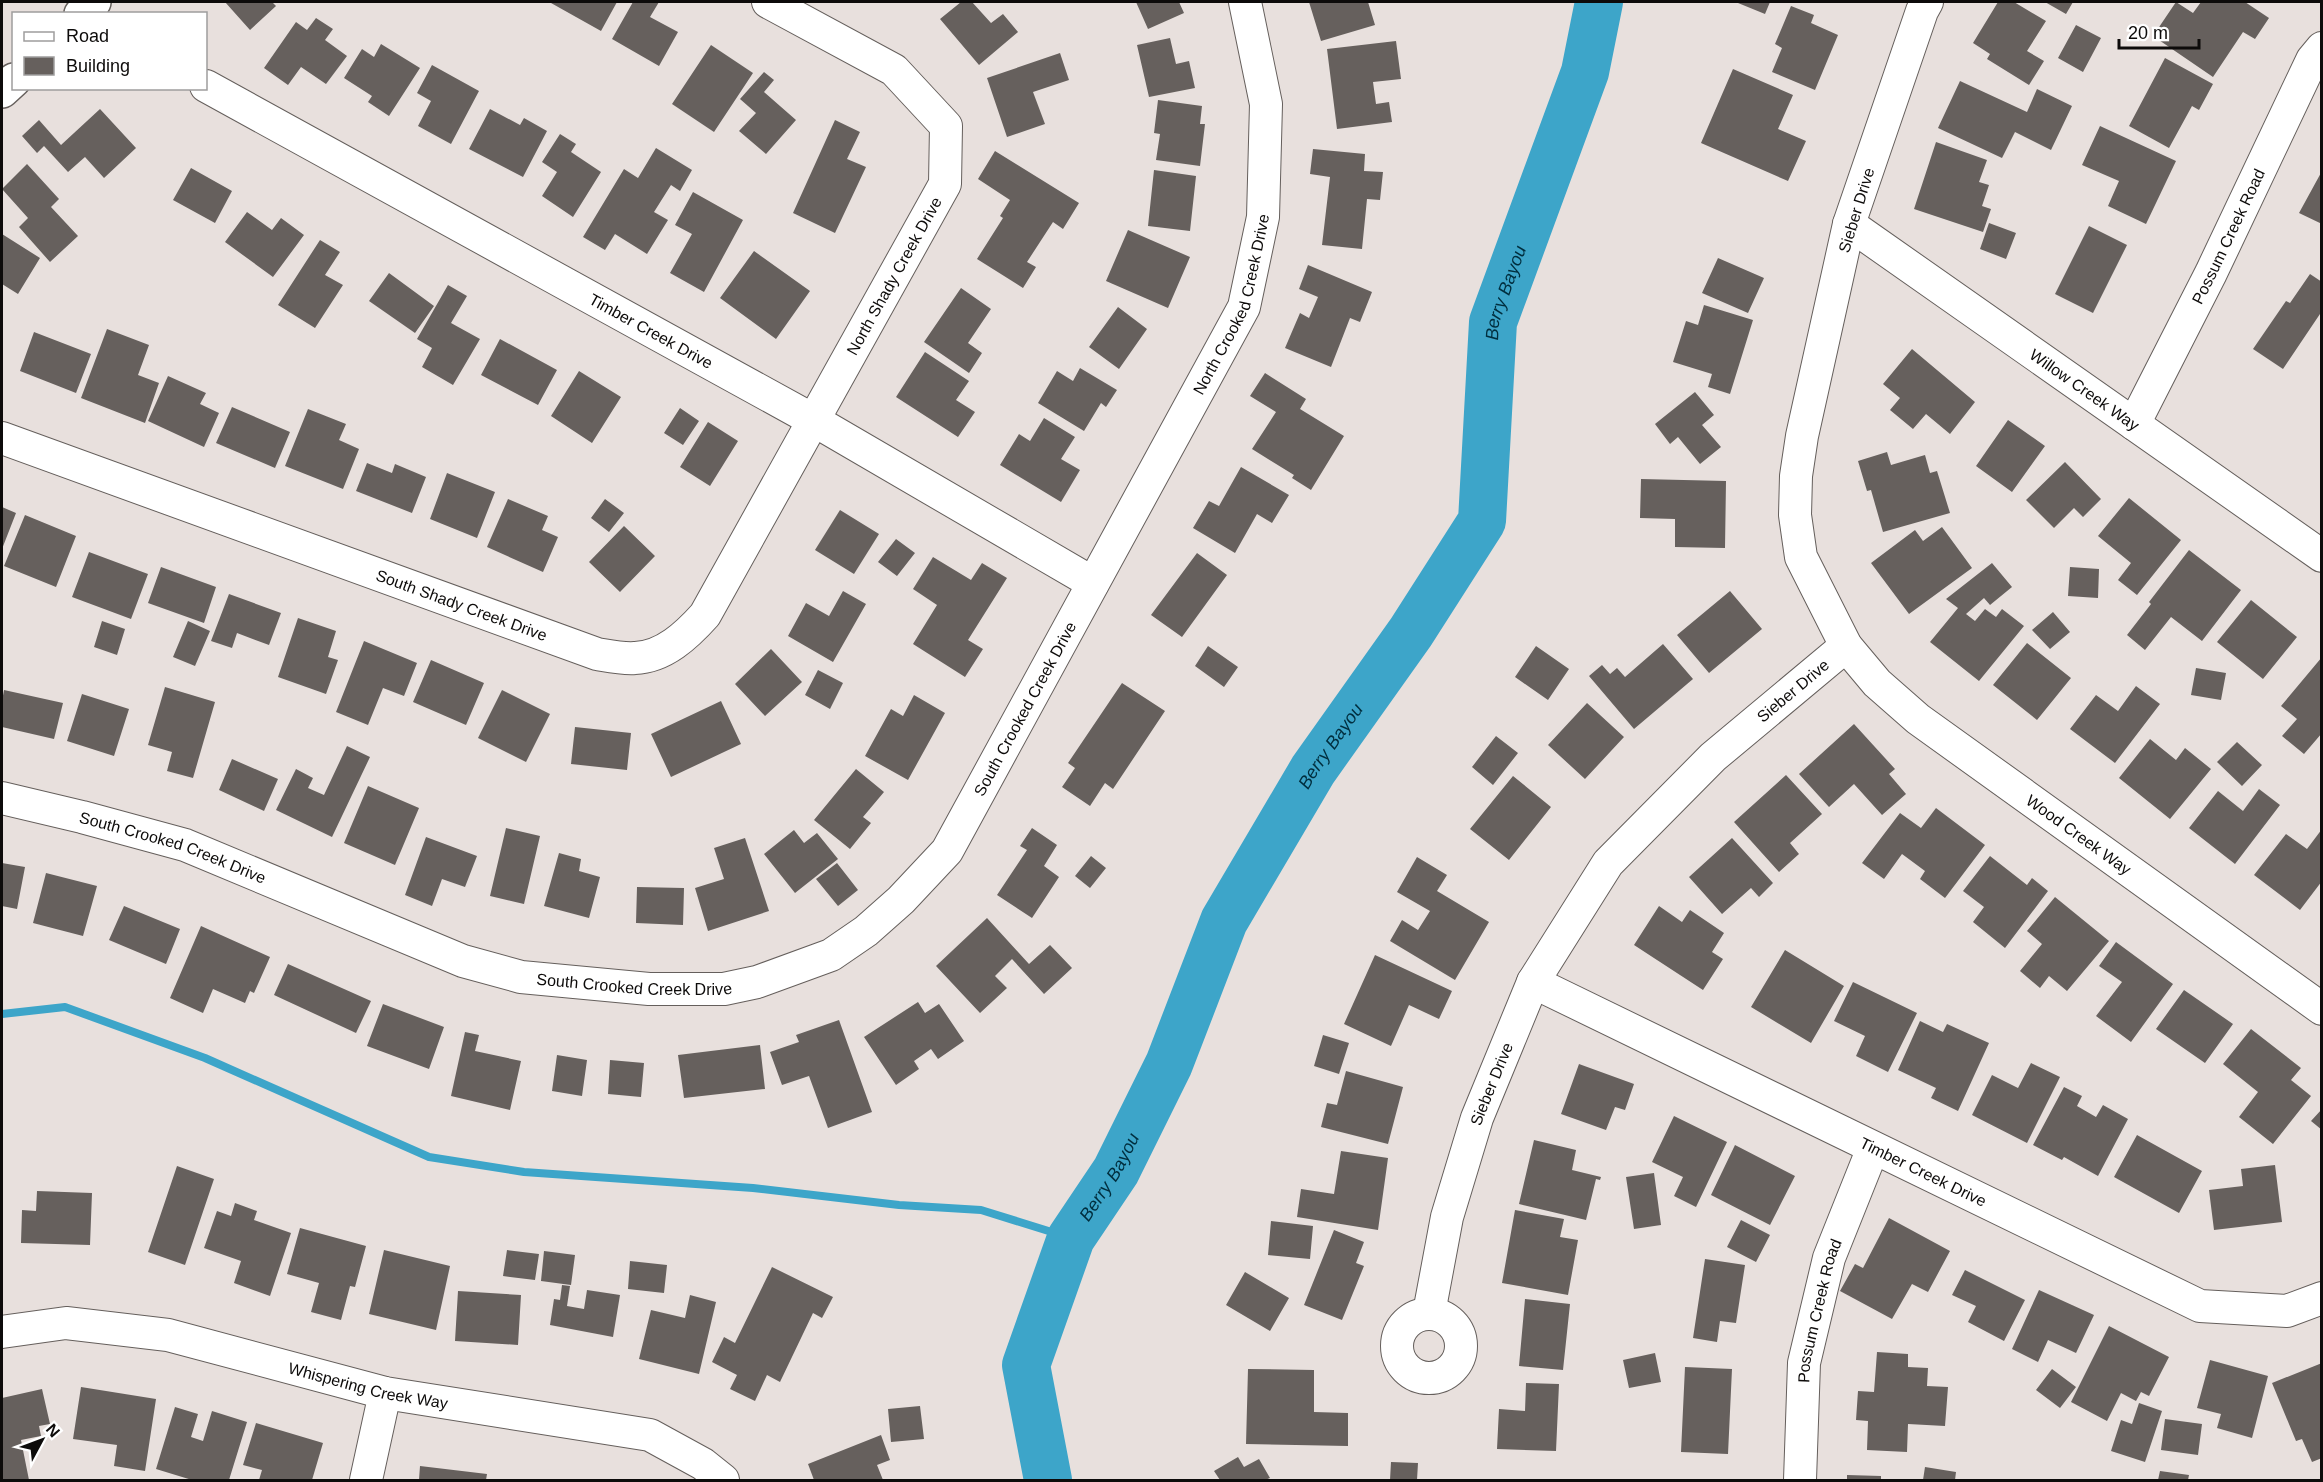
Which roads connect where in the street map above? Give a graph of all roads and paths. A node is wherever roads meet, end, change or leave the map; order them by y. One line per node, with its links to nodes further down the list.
1 (768, 2): 7 (street, North Shady Creek Drive)
2 (1245, 2): 11 (street, North Crooked Creek Drive)
3 (1927, 2): 6 (street, Sieber Drive)
4 (2318, 58): 8 (street, Possum Creek Road)
5 (207, 87): 7 (street, Timber Creek Drive)
6 (1849, 224): 8 (street, Willow Creek Way); 12 (street, Sieber Drive)
7 (815, 421): 9 (street, South Shady Creek Drive); 11 (street, Timber Creek Drive)
8 (2134, 424): 10 (street, Willow Creek Way)
9 (2, 438)
10 (2322, 556)
11 (1093, 583): 13 (street, South Crooked Creek Drive)
12 (1846, 646): 14 (street, Sieber Drive); 15 (street, Wood Creek Way)
13 (2, 798)
14 (1533, 982): 16 (street, Timber Creek Drive); 18 (street, Sieber Drive)
15 (2322, 1010)
16 (1873, 1148): 17 (street, Timber Creek Drive); 23 (street, Possum Creek Road)
17 (2322, 1298)
18 (1429, 1313)
19 (2, 1332): 20 (street, Whispering Creek Way)
20 (385, 1393): 21 (street); 22 (street, Whispering Creek Way)
21 (366, 1480)
22 (723, 1480)
23 (1800, 1480)

